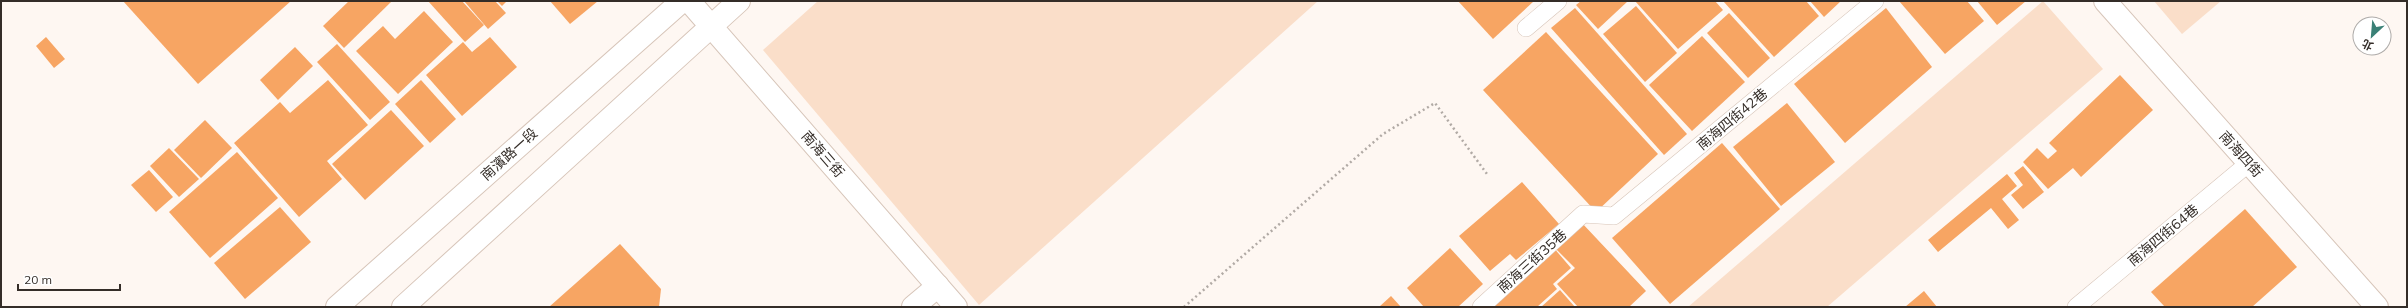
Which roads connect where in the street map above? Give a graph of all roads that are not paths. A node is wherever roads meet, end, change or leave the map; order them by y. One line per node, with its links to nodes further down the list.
1 (682, 1): 12 (main road, 南濱路一段)
2 (689, 1): 7 (main road, 南海三街)
3 (739, 1): 7 (main road)
4 (1558, 1): 8 (lane)
5 (1875, 1): 10 (lane, 南海四街42巷)
6 (2105, 1): 9 (main road, 南海四街)
7 (711, 25): 11 (main road, 南海三街); 13 (main road)
8 (1526, 28)
9 (2249, 163): 16 (lane, 南海四街64巷); 17 (main road, 南海四街)
10 (1583, 214): 15 (lane, 南海三街35巷)
11 (945, 300): 14 (main road)
12 (337, 307)
13 (403, 307)
14 (913, 307)
15 (1481, 307)
16 (2076, 307)
17 (2377, 307)

